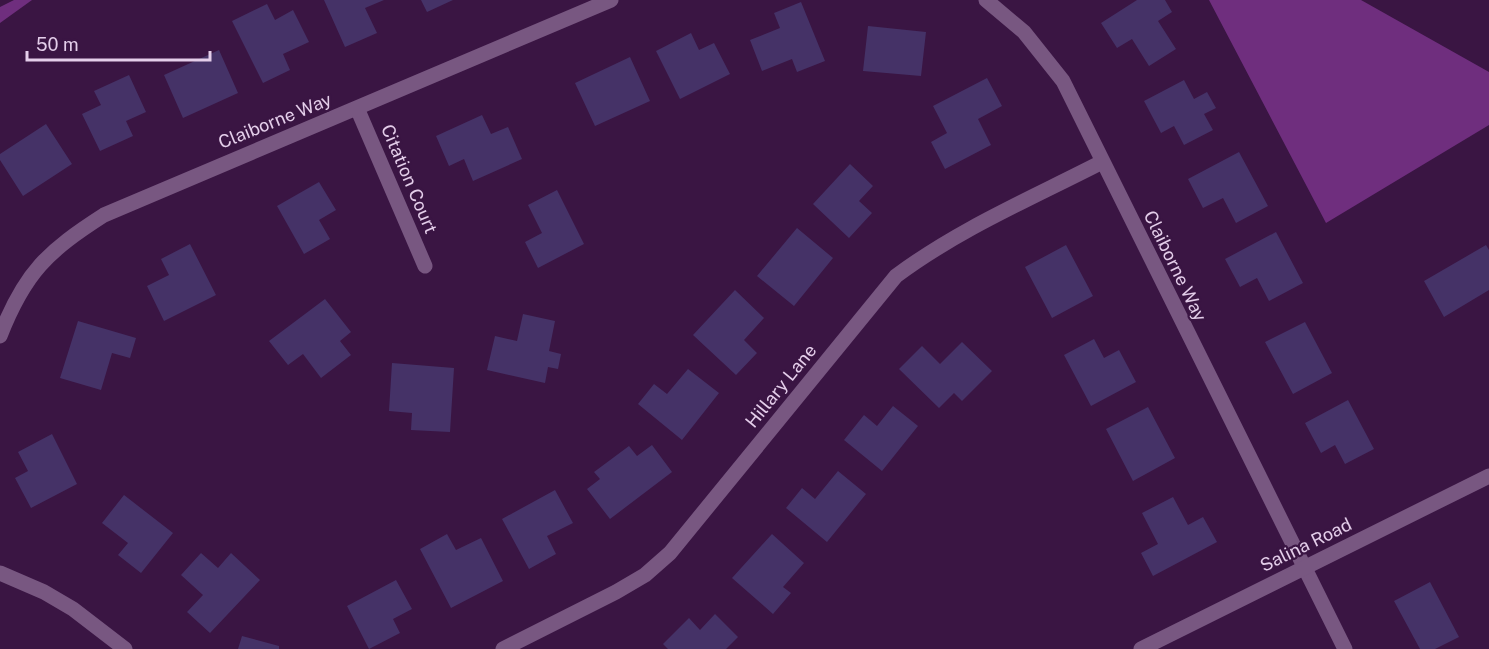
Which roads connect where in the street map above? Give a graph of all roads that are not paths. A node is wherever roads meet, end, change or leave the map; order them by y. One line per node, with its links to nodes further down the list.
1 (611, 0): 3 (street, Claiborne Way)
2 (986, 0): 4 (street, Claiborne Way)
3 (357, 108): 5 (street, Citation Court); 6 (street, Claiborne Way)
4 (1102, 162): 8 (street, Claiborne Way); 11 (street, Hillary Lane)
5 (425, 266)
6 (0, 336)
7 (1489, 476): 8 (street, Salina Road)
8 (1304, 568): 12 (street, Salina Road); 13 (street, Claiborne Way)
9 (0, 573): 10 (street)
10 (125, 649)
11 (503, 649)
12 (1141, 649)
13 (1344, 649)

